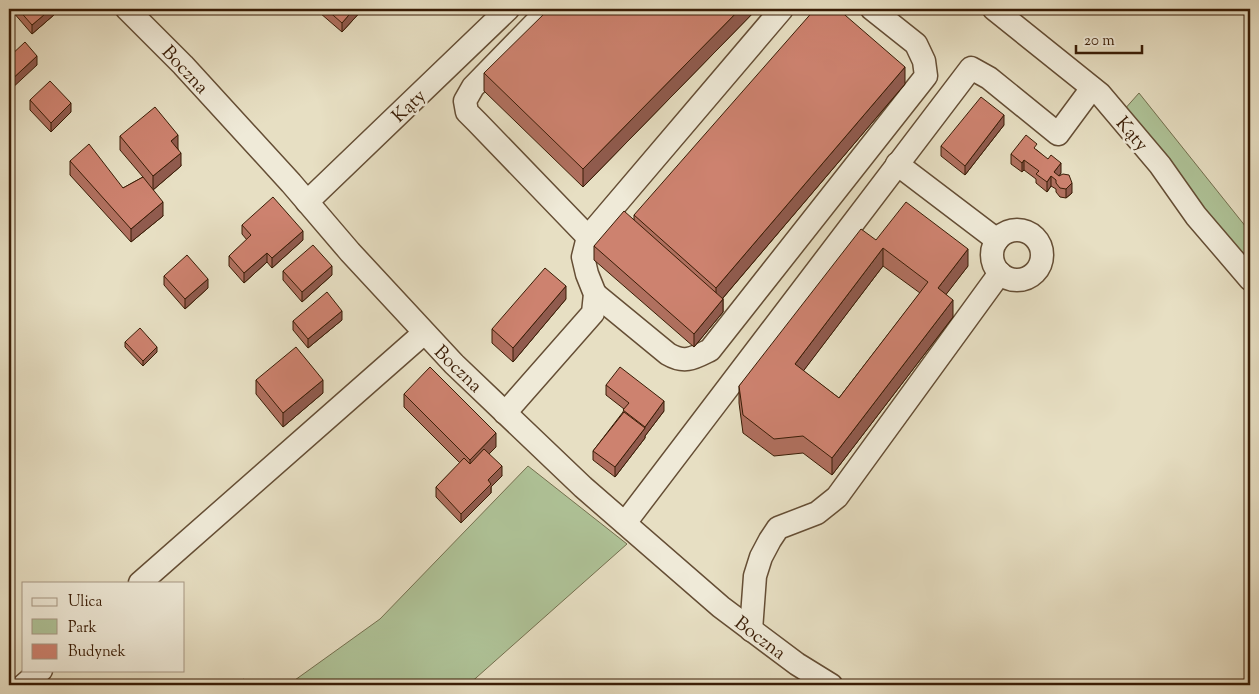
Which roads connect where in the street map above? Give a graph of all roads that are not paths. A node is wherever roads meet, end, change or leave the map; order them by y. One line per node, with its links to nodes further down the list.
1 (127, 9): 9 (street, Boczna)
2 (508, 9): 9 (street, Kąty)
3 (549, 9): 10 (street)
4 (782, 9): 10 (street)
5 (872, 9): 14 (street)
6 (994, 9): 7 (street, Kąty)
7 (1092, 88): 8 (street); 13 (street, Kąty)
8 (897, 164): 11 (street); 17 (street)
9 (308, 202): 15 (street, Boczna)
10 (588, 237): 14 (street)
11 (997, 240): 12 (street); 12 (street)
12 (1000, 273): 19 (street)
13 (1250, 279)
14 (595, 294): 16 (street)
15 (424, 333): 16 (street, Boczna); 18 (street)
16 (505, 413): 17 (street, Boczna)
17 (625, 523): 19 (street, Boczna)
18 (141, 582)
19 (751, 630): 22 (street, Boczna)
20 (39, 672): 21 (street)
21 (24, 685)
22 (831, 685)

